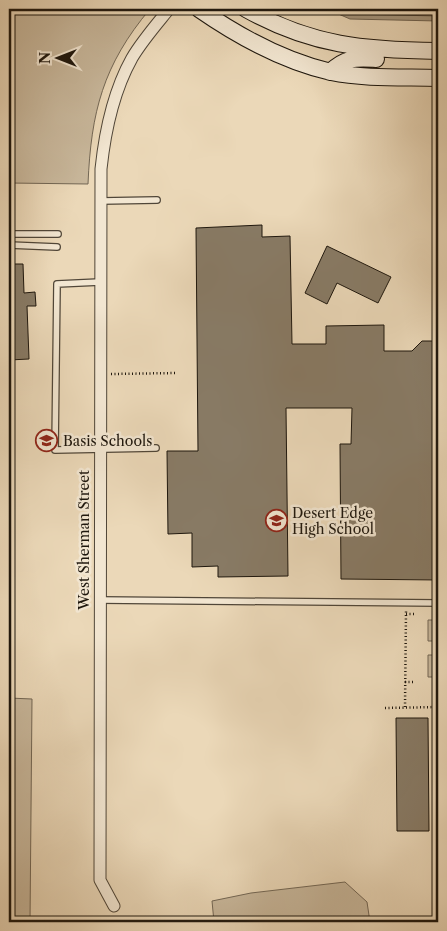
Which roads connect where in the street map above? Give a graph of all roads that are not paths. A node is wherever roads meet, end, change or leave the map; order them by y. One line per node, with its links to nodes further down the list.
1 (169, 9): 8 (street, West Sherman Street)
2 (199, 9): 5 (street)
3 (246, 9): 4 (street)
4 (434, 51): 5 (street)
5 (330, 72): 6 (street)
6 (438, 78)
7 (157, 200): 8 (lane)
8 (101, 201): 13 (street, West Sherman Street)
9 (9, 234): 10 (lane)
10 (58, 234)
11 (9, 244): 12 (lane)
12 (57, 247)
13 (100, 282): 15 (street, West Sherman Street); 15 (lane)
14 (156, 448): 15 (lane)
15 (99, 449): 16 (street, West Sherman Street)
16 (99, 600): 17 (lane); 18 (street, West Sherman Street)
17 (438, 602)
18 (114, 906)

